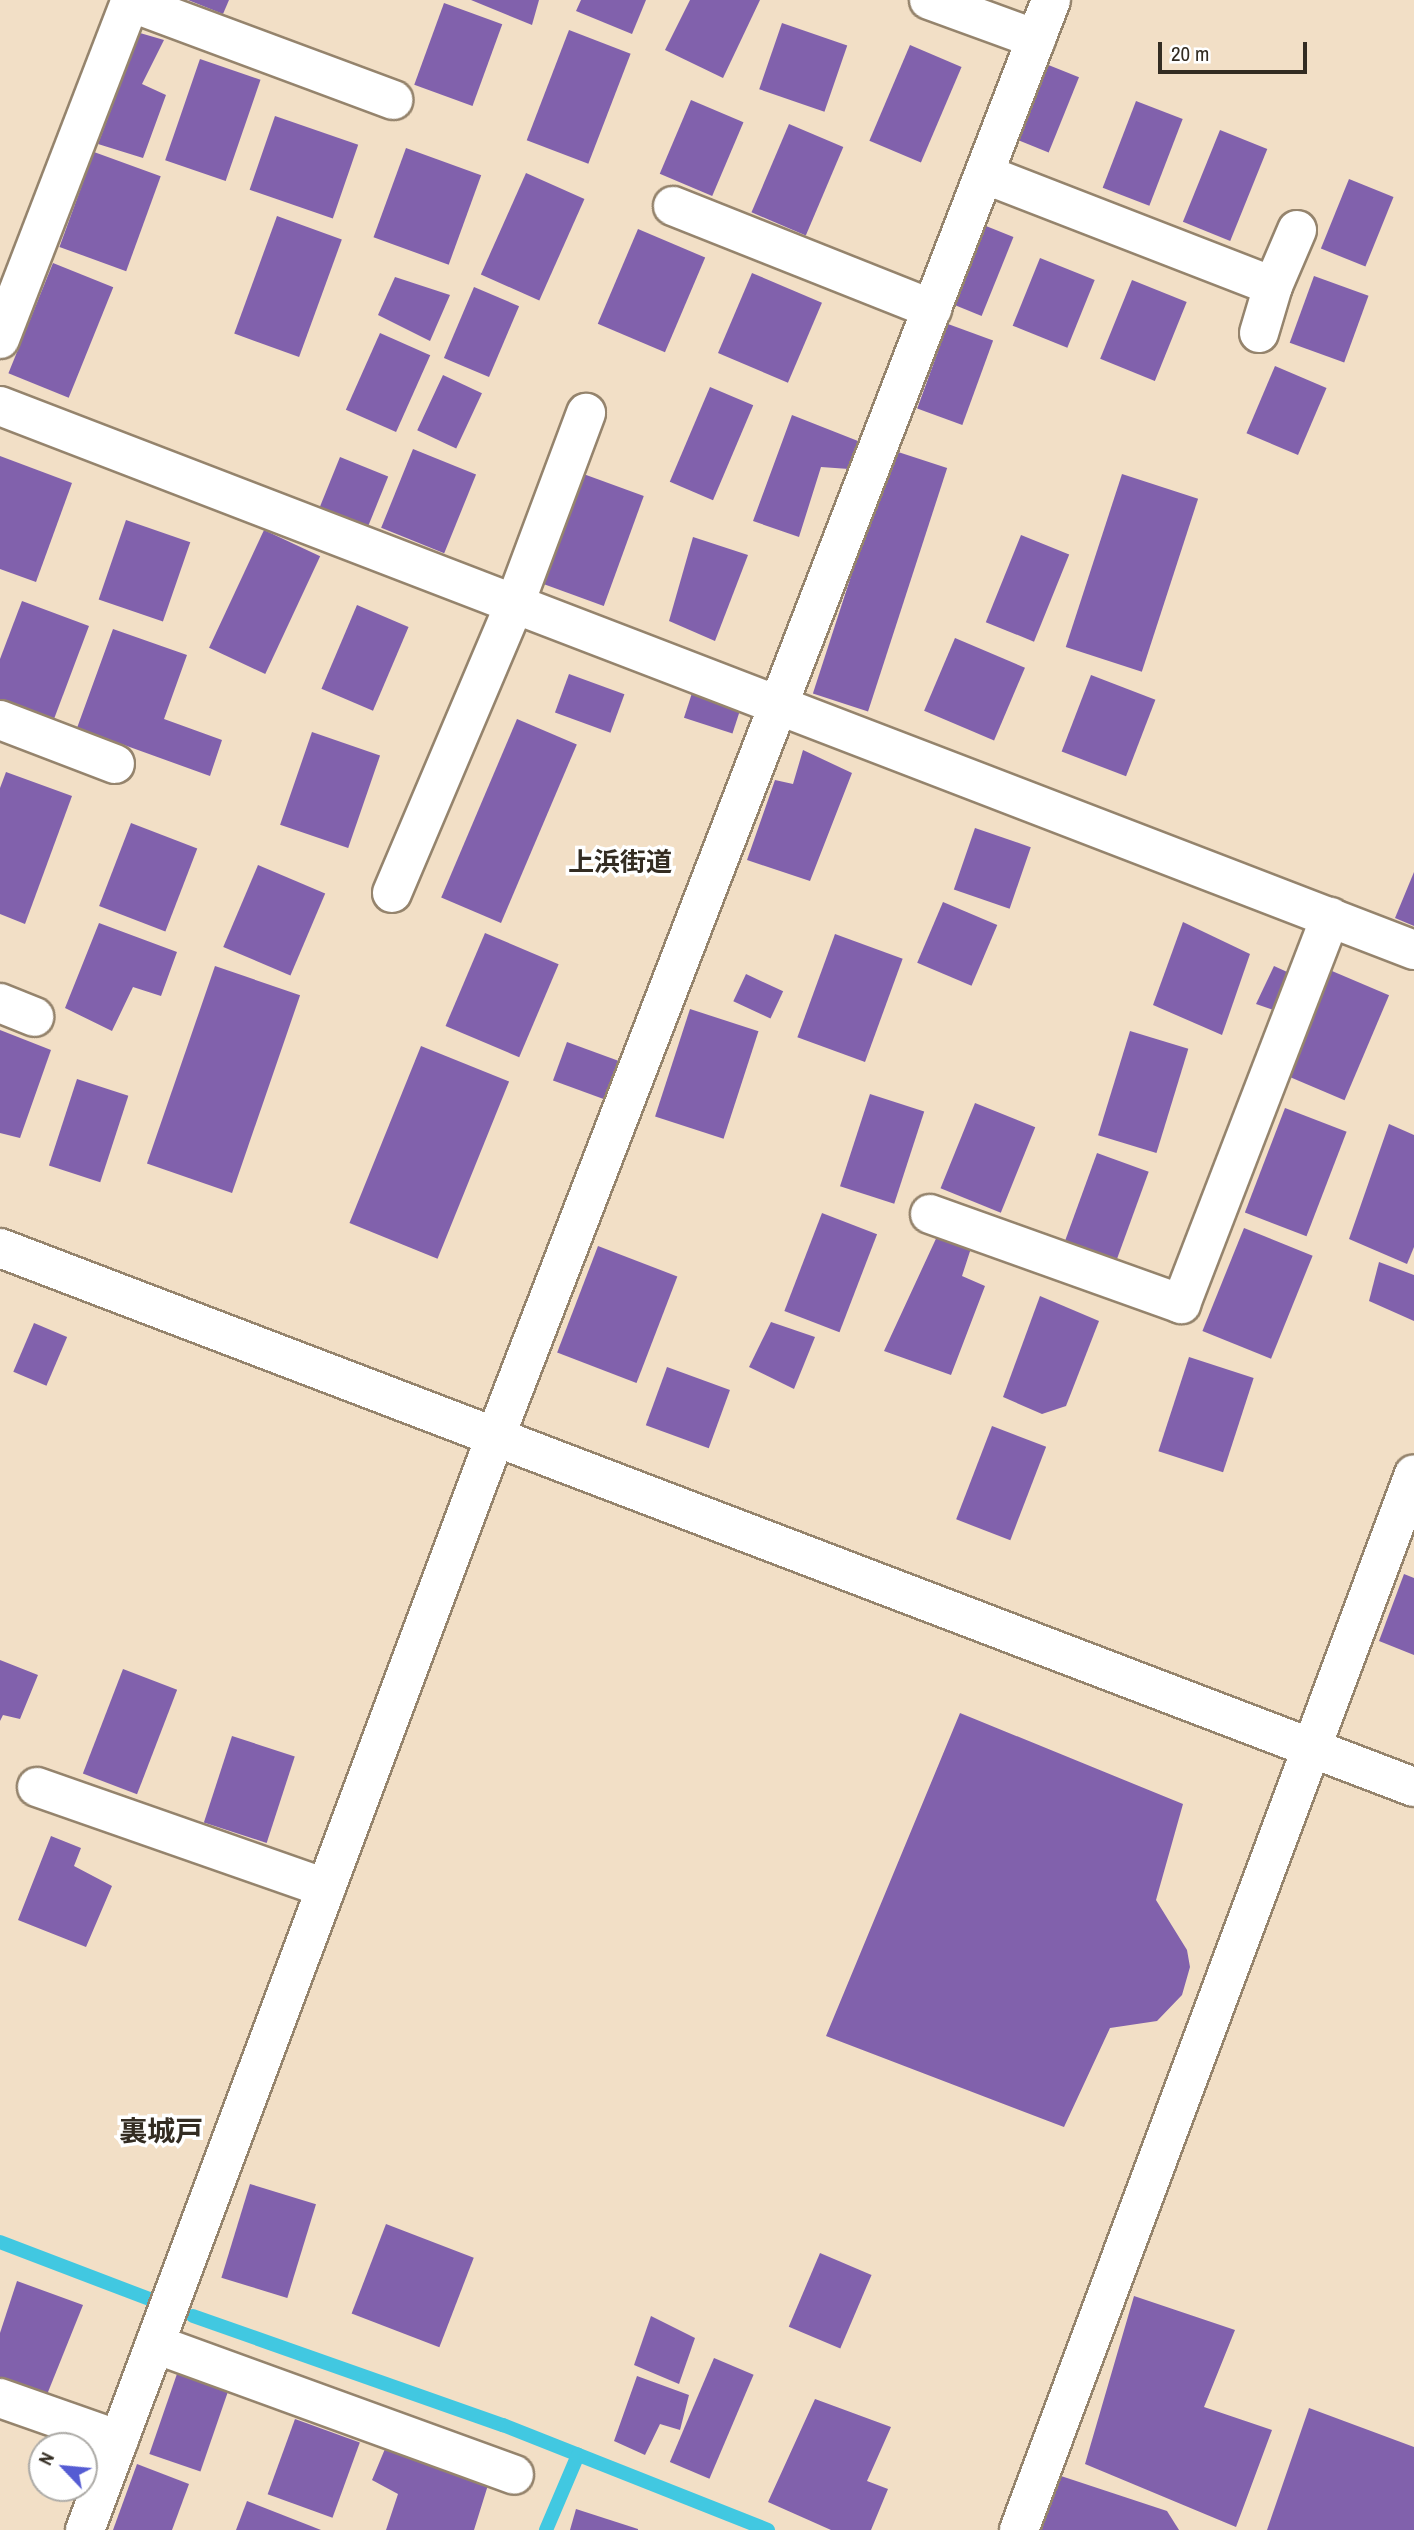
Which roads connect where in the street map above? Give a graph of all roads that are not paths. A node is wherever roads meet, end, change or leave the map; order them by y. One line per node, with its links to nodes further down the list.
1 (929, 0): 4 (street)
2 (1051, 0): 4 (street)
3 (130, 1): 5 (street); 12 (street)
4 (1036, 39): 6 (street)
5 (393, 100)
6 (984, 174): 9 (street); 10 (street)
7 (673, 206): 10 (street)
8 (1297, 230): 9 (street)
9 (1273, 286): 11 (street)
10 (932, 309): 16 (street)
11 (1259, 333)
12 (0, 339)
13 (0, 406): 15 (street)
14 (586, 412): 15 (street)
15 (515, 603): 16 (street); 19 (street)
16 (781, 705): 20 (street); 26 (street)
17 (0, 720): 18 (street)
18 (115, 764)
19 (392, 893)
20 (1330, 917): 21 (street); 24 (street)
21 (1414, 950)
22 (0, 1003): 23 (street)
23 (34, 1017)
24 (930, 1214)
25 (0, 1248): 26 (street)
26 (494, 1440): 28 (street); 31 (street)
27 (1414, 1474): 28 (street)
28 (1309, 1748): 30 (street); 37 (street)
29 (37, 1787): 31 (street)
30 (1414, 1787)
31 (326, 1888): 32 (street)
32 (155, 2344): 34 (street); 35 (street)
33 (0, 2398): 34 (street)
34 (119, 2440): 36 (street)
35 (514, 2475)
36 (85, 2530)
37 (1019, 2530)

